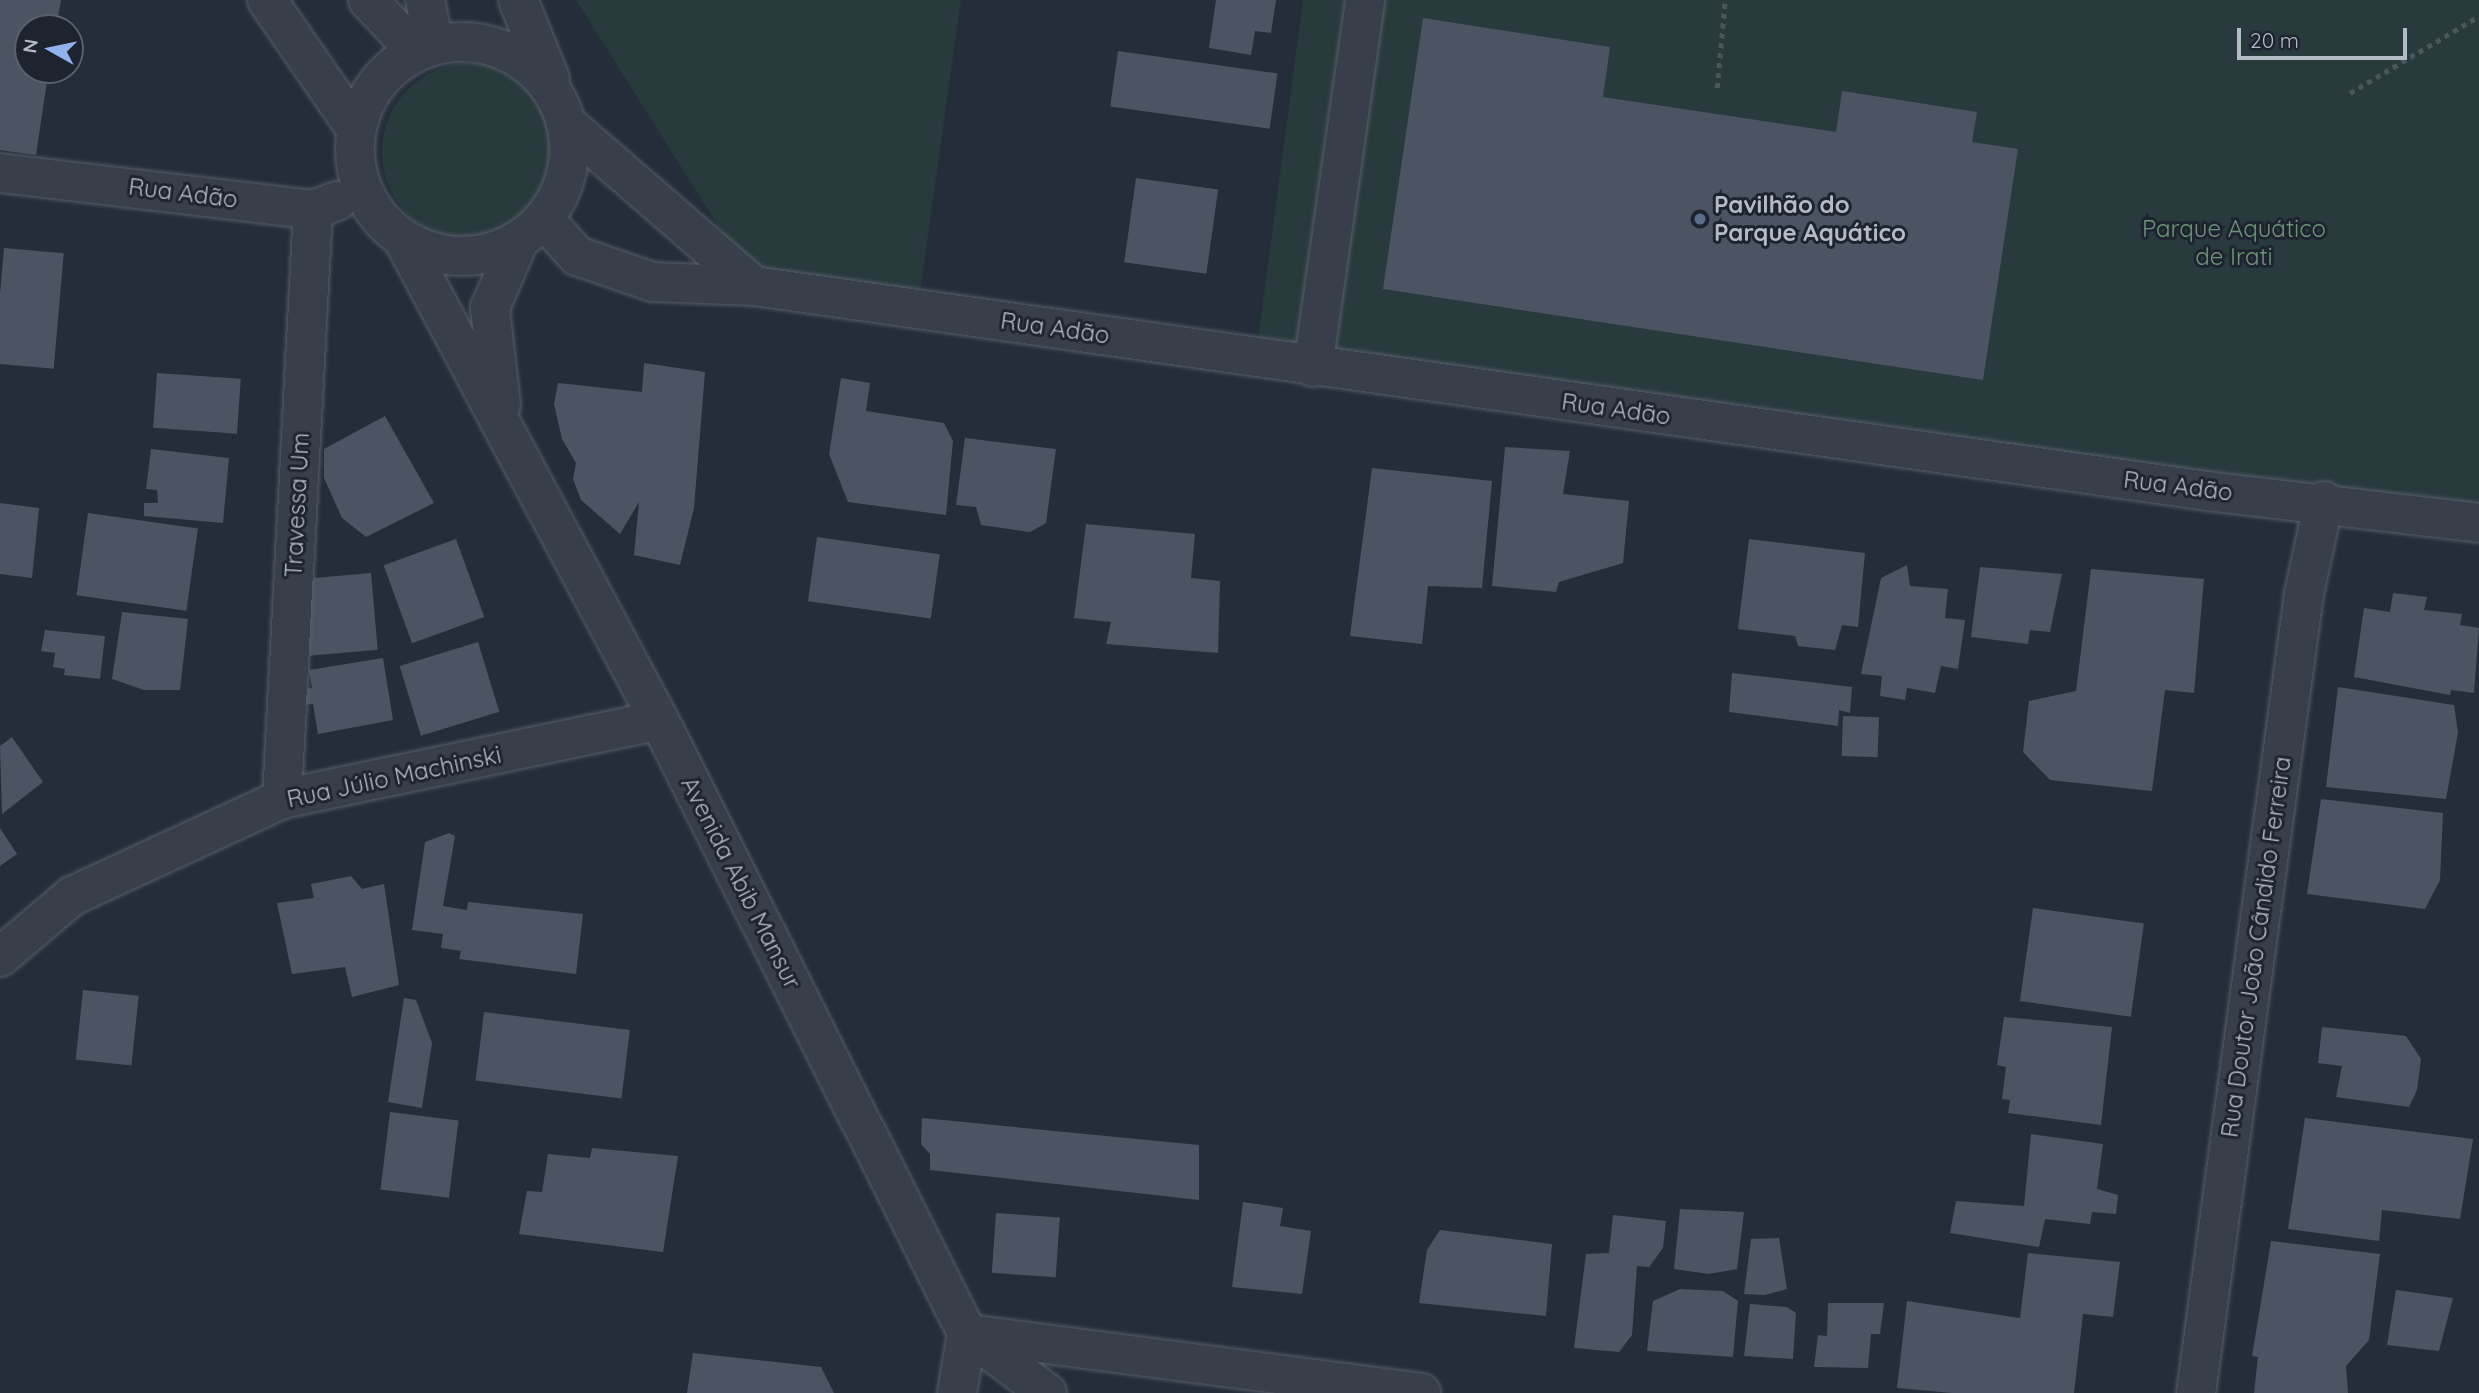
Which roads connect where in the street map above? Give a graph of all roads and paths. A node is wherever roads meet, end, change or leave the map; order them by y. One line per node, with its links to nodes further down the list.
1 (267, 0): 12 (street)
2 (368, 0): 8 (street)
3 (425, 0): 8 (street)
4 (518, 0): 11 (street)
5 (1365, 0): 19 (street)
6 (1725, 0): 9 (path)
7 (2479, 16): 10 (path)
8 (425, 48): 11 (street); 12 (street)
9 (1717, 88)
10 (2350, 93)
11 (562, 109): 16 (street); 18 (street)
12 (356, 130): 14 (street)
13 (0, 173): 15 (street, Rua Adão)
14 (363, 193): 15 (street, Rua Adão); 17 (street)
15 (313, 210): 24 (street, Travessa Um)
16 (532, 230): 17 (street); 18 (street, Rua Adão); 20 (street, Avenida Abib Mansur)
17 (402, 239): 20 (street, Avenida Abib Mansur)
18 (754, 286): 19 (street, Rua Adão)
19 (1313, 367): 21 (street, Rua Adão)
20 (506, 438): 23 (street, Avenida Abib Mansur)
21 (2324, 501): 22 (street, Rua Adão); 30 (street, Rua Doutor João Cândido Ferreira)
22 (2479, 523)
23 (659, 720): 24 (street, Rua Júlio Machinski); 26 (street, Avenida Abib Mansur)
24 (282, 800): 25 (street, Rua Júlio Machinski)
25 (0, 957)
26 (967, 1333): 27 (street); 28 (street); 29 (street)
27 (957, 1393)
28 (1046, 1393)
29 (1421, 1393)
30 (2196, 1393)

